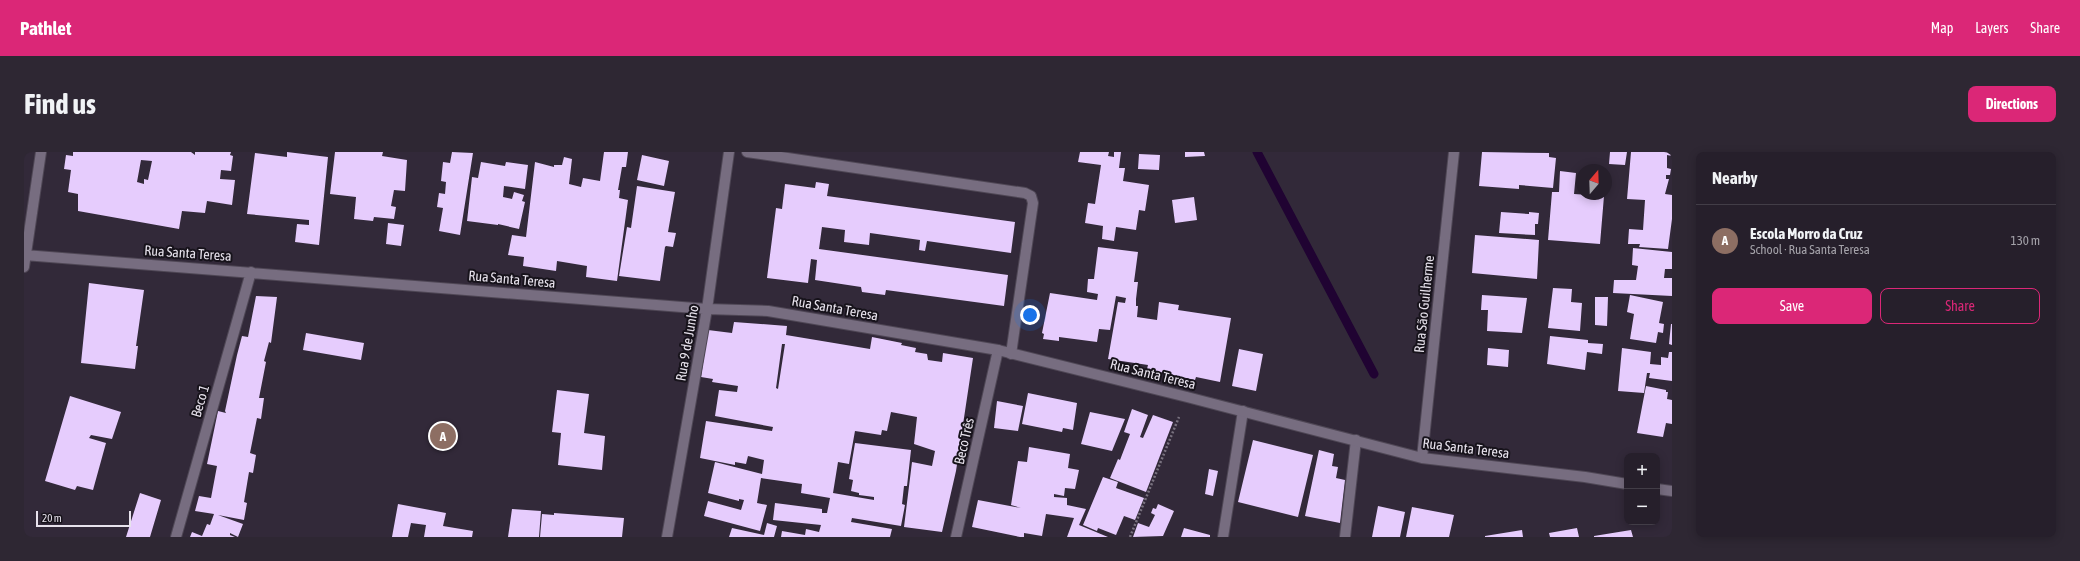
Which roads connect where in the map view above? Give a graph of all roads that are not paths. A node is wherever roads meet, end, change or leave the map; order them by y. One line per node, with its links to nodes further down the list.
1 (41, 152): 5 (street)
2 (729, 152): 8 (street, Rua 9 de Junho)
3 (747, 152): 10 (street)
4 (1454, 152): 13 (street, Rua São Guilherme)
5 (25, 256): 6 (street); 7 (street, Rua Santa Teresa)
6 (24, 267)
7 (251, 272): 8 (street, Rua Santa Teresa); 17 (street, Beco 1)
8 (707, 309): 9 (street, Rua Santa Teresa); 18 (street, Rua 9 de Junho)
9 (998, 350): 10 (street, Rua Santa Teresa); 19 (street, Beco Três)
10 (1011, 354): 11 (street, Rua Santa Teresa)
11 (1243, 411): 12 (street, Rua Santa Teresa); 20 (street)
12 (1356, 440): 13 (street, Rua Santa Teresa); 21 (street)
13 (1422, 458): 14 (street, Rua Santa Teresa)
14 (1624, 484)
15 (1660, 489): 16 (street)
16 (1672, 491)
17 (176, 537)
18 (667, 537)
19 (956, 537)
20 (1223, 537)
21 (1345, 537)

